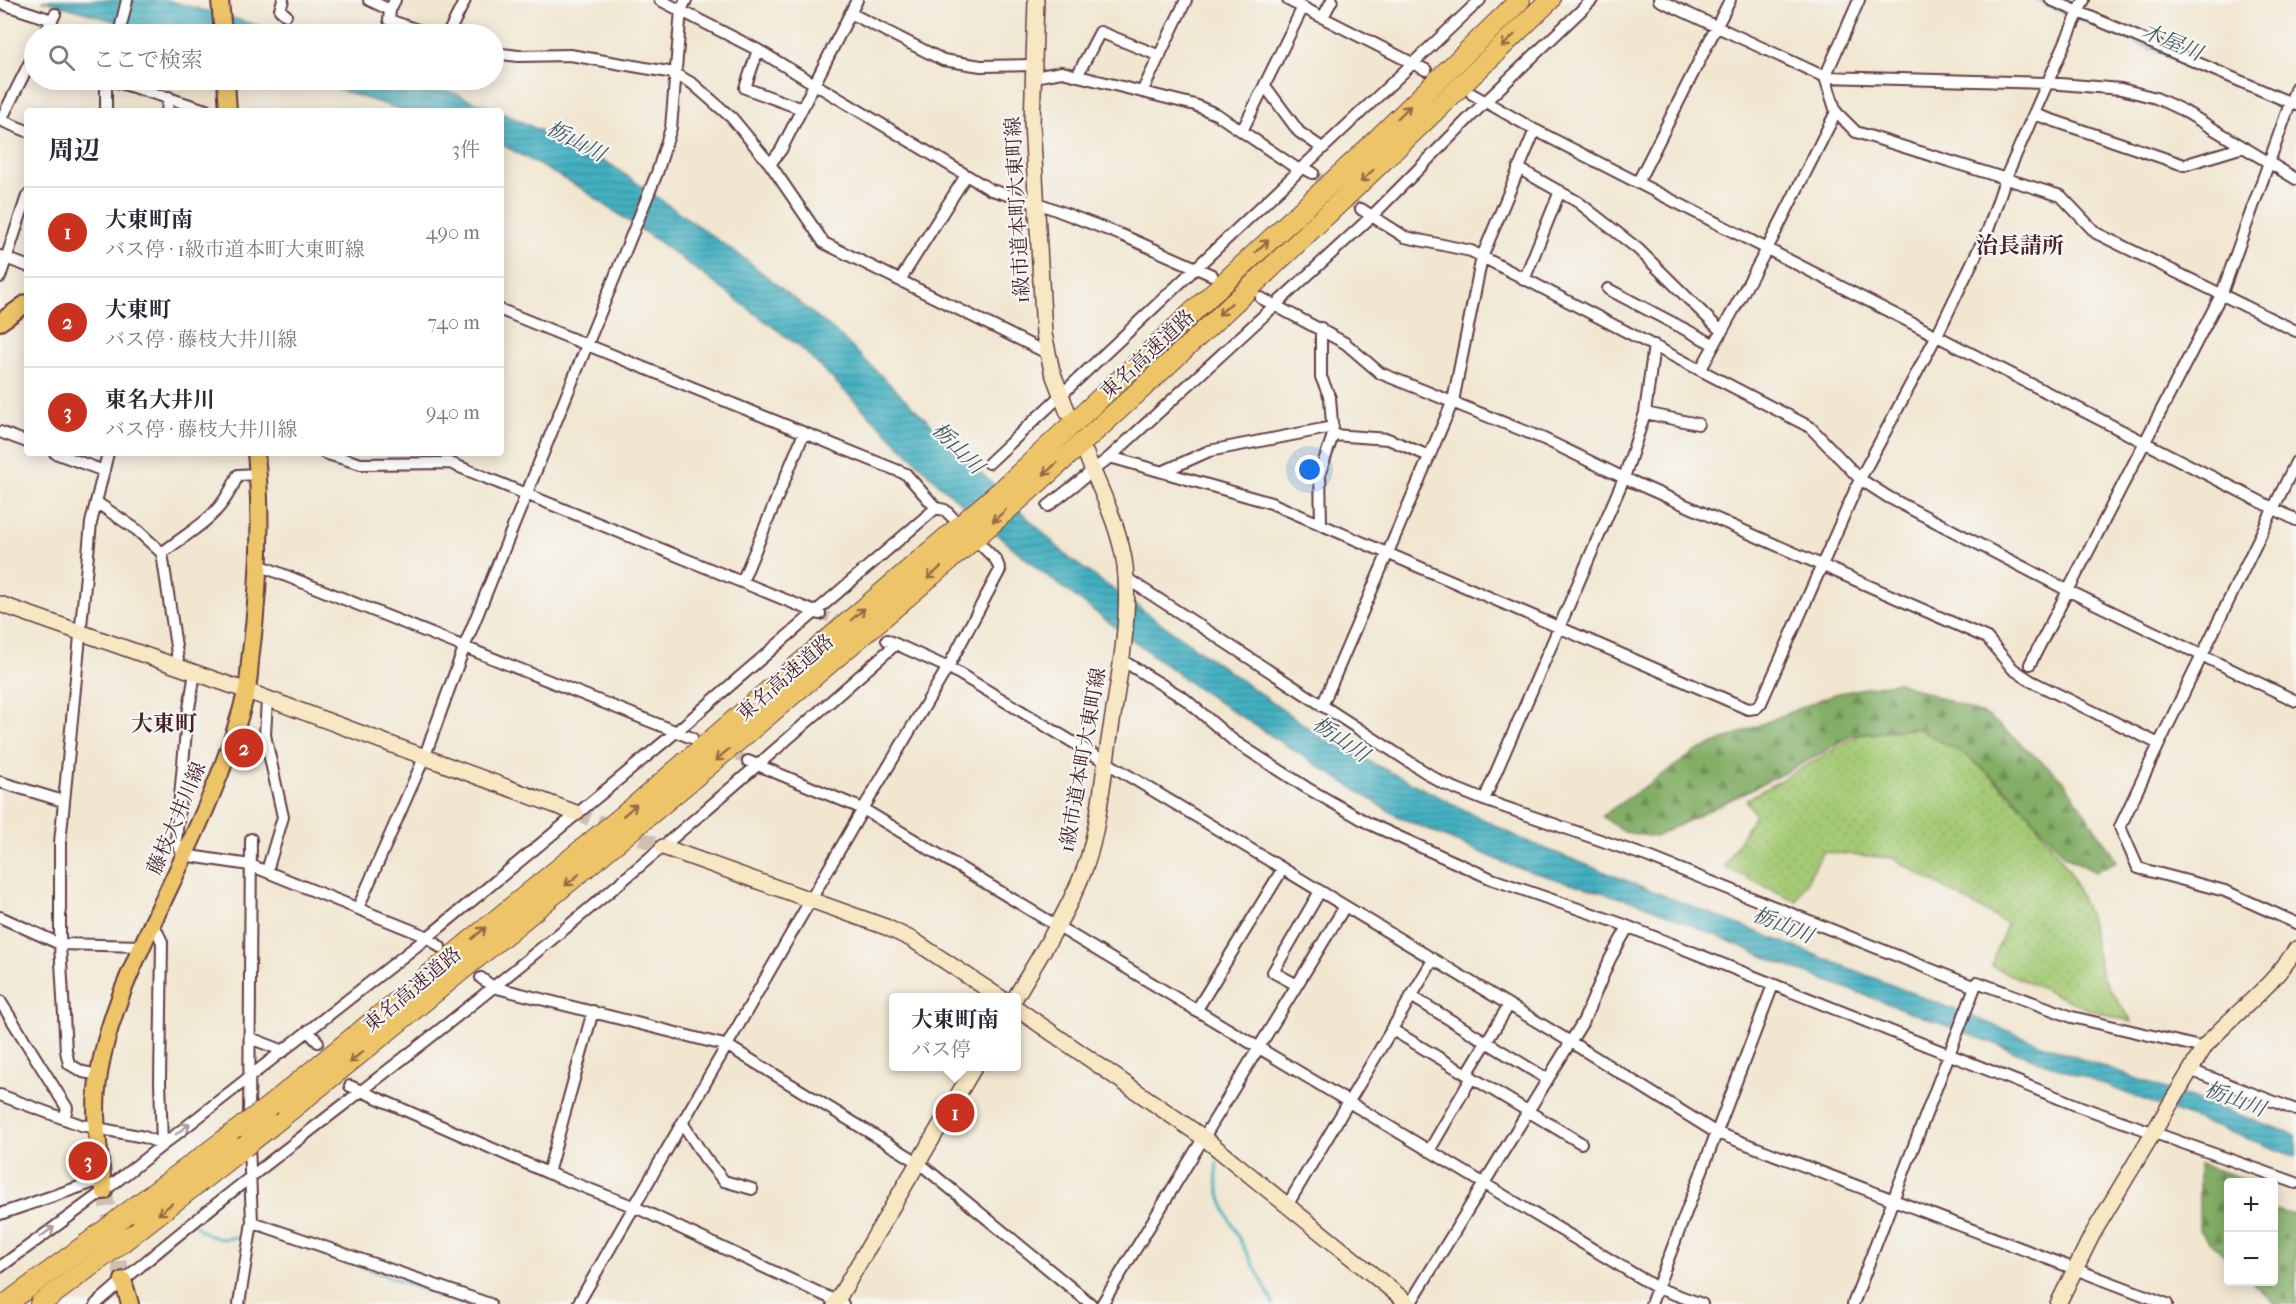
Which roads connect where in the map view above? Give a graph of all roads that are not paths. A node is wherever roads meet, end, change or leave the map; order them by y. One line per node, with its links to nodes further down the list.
1 (127, 0): 31 (street)
2 (220, 0): 32 (main road)
3 (283, 0): 27 (street)
4 (369, 0): 23 (street)
5 (465, 0): 34 (street)
6 (660, 0): 25 (street)
7 (686, 0): 25 (street)
8 (857, 0): 26 (street)
9 (1036, 0): 41 (street, 1級市道本町大東町線)
10 (1186, 0): 38 (street)
11 (1288, 0): 24 (street)
12 (1332, 0): 29 (street)
13 (1480, 0): 39 (street)
14 (1520, 0): 137 (highway, 東名高速道路, one-way to 14)
15 (1550, 0): 137 (highway, 東名高速道路, one-way to 137)
16 (1592, 0): 56 (street)
17 (1659, 0): 35 (street)
18 (1731, 0): 35 (street)
19 (1859, 0): 45 (street)
20 (2051, 0): 28 (street)
21 (2084, 0): 28 (street)
22 (0, 3): 30 (street)
23 (392, 5): 33 (street)
24 (1303, 7): 29 (street); 48 (street)
25 (681, 10): 36 (street); 42 (street)
26 (850, 13): 41 (street); 47 (street)
27 (286, 15)
28 (2078, 15): 46 (street); 57 (street)
29 (1323, 18): 39 (street)
30 (50, 24)
31 (121, 24)
32 (222, 24)
33 (401, 24)
34 (453, 24)
35 (1717, 28): 45 (street); 79 (street)
36 (758, 50): 47 (street); 62 (street)
37 (504, 53): 42 (street)
38 (1160, 56): 44 (street); 53 (street)
39 (1414, 64): 40 (street); 70 (street)
40 (1426, 70)
41 (1034, 71): 44 (street); 81 (street, 1級市道本町大東町線)
42 (674, 73): 72 (street); 107 (street)
43 (24, 74): 65 (street)
44 (1077, 76): 53 (street)
45 (1825, 77): 46 (street); 63 (street)
46 (2048, 83): 64 (street); 69 (street)
47 (815, 84): 62 (street); 76 (street)
48 (1265, 86): 68 (street); 70 (street)
49 (2296, 87): 57 (street)
50 (108, 90): 58 (street)
51 (144, 90): 55 (street)
52 (227, 90): 61 (main road)
53 (1142, 92): 68 (street)
54 (1472, 94): 56 (street)
55 (169, 97): 59 (street); 60 (street)
56 (1484, 102): 67 (street); 84 (street)
57 (2290, 106): 71 (street)
58 (106, 108)
59 (167, 108)
60 (200, 108)
61 (228, 108)
62 (802, 109): 72 (street)
63 (1836, 112): 77 (street); 85 (street)
64 (2034, 114): 69 (street); 77 (street)
65 (1, 120): 66 (street)
66 (24, 130)
67 (1535, 130): 74 (street); 79 (street)
68 (1242, 131): 73 (street)
69 (2242, 147): 71 (street)
70 (1322, 148): 73 (street)
71 (2267, 162): 78 (street); 95 (street)
72 (770, 164): 92 (street)
73 (1300, 168): 75 (street); 89 (street)
74 (1518, 168): 80 (street); 86 (street)
75 (1313, 173)
76 (965, 177): 81 (street); 92 (street)
77 (2006, 177): 95 (street); 106 (street)
78 (2296, 178)
79 (1638, 182): 85 (street)
80 (1560, 191): 93 (street); 103 (street)
81 (1036, 203): 89 (street); 110 (street, 1級市道本町大東町線)
82 (24, 204): 87 (street)
83 (1361, 210): 84 (street)
84 (1371, 217): 86 (street); 97 (street)
85 (1767, 249): 103 (street); 106 (street)
86 (1482, 256): 93 (street); 113 (street)
87 (3, 257): 88 (street); 91 (street)
88 (24, 265)
89 (1196, 268): 90 (street); 112 (street)
90 (1212, 275)
91 (0, 277)
92 (900, 280): 110 (street)
93 (1524, 280): 109 (street)
94 (1608, 289): 108 (street)
95 (2222, 294): 104 (street); 121 (street)
96 (1261, 298): 97 (street)
97 (1274, 304): 102 (street); 128 (street)
98 (24, 305): 101 (main road)
99 (504, 311): 107 (street)
100 (24, 317): 105 (main road)
101 (0, 321)
102 (1321, 328): 113 (street); 117 (street)
103 (1721, 331): 108 (street)
104 (2296, 331)
105 (0, 333)
106 (1937, 335): 121 (street); 136 (street)
107 (586, 344): 119 (street); 138 (street)
108 (1713, 344): 111 (street)
109 (1654, 345): 111 (street); 114 (street)
110 (1047, 353): 112 (street, 1級市道本町大東町線)
111 (1701, 369): 136 (street)
112 (1060, 394): 115 (street, 1級市道本町大東町線); 130 (street)
113 (1453, 401): 126 (street); 135 (street)
114 (1645, 413): 116 (street); 135 (street)
115 (1068, 414)
116 (1698, 424)
117 (1333, 431): 126 (street); 133 (street); 144 (street)
118 (0, 432): 120 (street)
119 (804, 433): 141 (street); 151 (street)
120 (24, 441)
121 (2144, 444): 142 (street); 152 (street)
122 (1086, 454): 131 (street, 1級市道本町大東町線)
123 (63, 456): 132 (street)
124 (107, 456): 132 (street)
125 (256, 456): 134 (main road, 藤枝大井川線)
126 (1429, 456): 146 (street)
127 (346, 457): 138 (street)
128 (1110, 457): 131 (street); 133 (street)
129 (2296, 462): 142 (street)
130 (989, 463)
131 (1092, 470): 140 (street); 150 (street, 1級市道本町大東町線)
132 (104, 471): 139 (street)
133 (1162, 472): 144 (street)
134 (258, 474): 147 (street); 148 (main road, 藤枝大井川線)
135 (1624, 478): 149 (street); 155 (street)
136 (1860, 479): 149 (street); 152 (street)
137 (1012, 492): 145 (highway, 東名高速道路)
138 (527, 493): 151 (street); 157 (street)
139 (96, 502): 147 (street); 156 (street)
140 (1048, 506)
141 (936, 508): 145 (street); 154 (street)
142 (2274, 509): 143 (street); 158 (street)
143 (2296, 520)
144 (1321, 524): 146 (street)
145 (969, 530): 162 (street); 262 (highway, 東名高速道路, one-way to 145, bridge); 263 (highway, 東名高速道路, one-way to 263, bridge)
146 (1388, 552): 155 (street); 167 (street)
147 (162, 553): 161 (street)
148 (259, 565): 157 (street); 164 (main road, 藤枝大井川線)
149 (1823, 565): 155 (street); 170 (street)
150 (1126, 581): 159 (street, 1級市道本町大東町線); 167 (street)
151 (742, 582): 154 (street)
152 (2067, 590): 158 (street); 160 (street)
153 (0, 604): 156 (street)
154 (818, 613): 168 (street)
155 (1558, 627): 175 (street)
156 (80, 633): 161 (street); 176 (street)
157 (465, 645): 168 (street); 171 (street)
158 (2202, 655): 166 (street); 170 (street)
159 (1120, 657): 172 (street, 1級市道本町大東町線); 193 (street)
160 (2030, 664)
161 (179, 667): 163 (street)
162 (948, 667): 172 (street); 173 (street); 177 (street)
163 (195, 673): 164 (street); 181 (street)
164 (247, 691): 165 (street); 181 (main road, 藤枝大井川線)
165 (267, 700): 171 (street); 184 (street)
166 (2296, 701)
167 (1322, 706): 175 (street)
168 (676, 732): 169 (street); 178 (street)
169 (692, 738)
170 (2159, 744): 191 (street)
171 (424, 758): 178 (street); 187 (street)
172 (1106, 762): 183 (street); 192 (street, 1級市道本町大東町線)
173 (753, 763): 177 (street); 180 (street)
174 (0, 783): 176 (street)
175 (1484, 800): 204 (street)
176 (63, 801): 195 (street)
177 (862, 809): 186 (street); 192 (street)
178 (576, 813): 194 (street)
179 (251, 839): 182 (street)
180 (663, 846): 186 (street); 203 (street)
181 (183, 855): 182 (street); 190 (main road, 藤枝大井川線)
182 (250, 865): 184 (street); 215 (street)
183 (1282, 870): 185 (street); 212 (street)
184 (267, 871): 187 (street)
185 (1319, 893): 188 (street); 201 (street)
186 (812, 900): 205 (street); 219 (street)
187 (358, 908): 194 (street)
188 (1344, 908): 199 (street); 201 (street)
189 (0, 917): 195 (street)
190 (153, 923): 196 (main road, 藤枝大井川線); 243 (street)
191 (2296, 923)
192 (1056, 927): 206 (street, 1級市道本町大東町線); 212 (street)
193 (1628, 927): 202 (street); 216 (street)
194 (428, 937): 197 (street); 214 (street)
195 (60, 944): 196 (street); 226 (street)
196 (142, 946): 226 (main road, 藤枝大井川線)
197 (440, 947)
198 (2296, 949): 221 (street)
199 (1433, 960): 207 (street); 209 (street)
200 (481, 978): 203 (street)
201 (1296, 985): 220 (street)
202 (1773, 985): 223 (street); 239 (street)
203 (493, 987): 210 (street); 231 (street)
204 (1975, 987): 221 (street); 223 (street)
205 (994, 993)
206 (1018, 993)
207 (1411, 996): 213 (street); 218 (street)
208 (0, 1000): 236 (street)
209 (1509, 1005): 216 (street); 218 (street)
210 (593, 1011): 219 (street); 246 (street)
211 (1021, 1011): 241 (street)
212 (1196, 1011): 220 (street)
213 (1391, 1029): 227 (street); 233 (street)
214 (308, 1031): 217 (street); 222 (street)
215 (250, 1038): 222 (street); 228 (street)
216 (1569, 1041): 229 (street); 239 (street)
217 (318, 1042)
218 (1486, 1042): 227 (street); 229 (street)
219 (728, 1046): 237 (street); 245 (street)
220 (1258, 1048): 233 (street); 241 (street)
221 (2204, 1048): 224 (street)
222 (284, 1051): 228 (street)
223 (1949, 1054): 240 (street); 252 (street)
224 (2190, 1070): 235 (street); 240 (street)
225 (972, 1071): 245 (street)
226 (99, 1075): 238 (main road, 藤枝大井川線)
227 (1470, 1076): 234 (street); 244 (street)
228 (250, 1078): 243 (street, one-way to 228); 247 (street)
229 (1547, 1078): 234 (street)
230 (350, 1086): 231 (street)
231 (361, 1093): 246 (street); 247 (street)
232 (0, 1095): 236 (street)
233 (1347, 1102): 244 (street); 253 (street)
234 (1528, 1110): 242 (street); 248 (street)
235 (2296, 1110)
236 (64, 1119): 238 (street)
237 (683, 1124): 251 (street); 254 (street)
238 (96, 1128): 243 (street); 250 (main road, 藤枝大井川線)
239 (1715, 1132): 252 (street); 260 (street)
240 (2154, 1134): 249 (street); 258 (street)
241 (1204, 1138): 253 (street); 270 (street)
242 (1581, 1143)
243 (162, 1144): 250 (street)
244 (1429, 1150): 248 (street)
245 (918, 1162): 261 (street); 269 (street)
246 (548, 1173): 254 (street)
247 (248, 1178): 256 (street); 259 (street)
248 (1484, 1183): 260 (street); 271 (street)
249 (2296, 1183)
250 (103, 1185): 255 (street); 257 (street, one-way to 250)
251 (752, 1189)
252 (1891, 1201): 258 (street); 274 (street)
253 (1288, 1204): 271 (street)
254 (635, 1207): 261 (street); 268 (street)
255 (0, 1214)
256 (252, 1222): 266 (street); 267 (street)
257 (0, 1267)
258 (2073, 1268): 275 (street); 276 (street)
259 (123, 1280): 264 (street); 265 (main road)
260 (1657, 1288): 272 (street); 273 (street)
261 (838, 1303)
262 (6, 1304)
263 (40, 1304)
264 (96, 1304)
265 (130, 1304)
266 (239, 1304)
267 (490, 1304)
268 (578, 1304)
269 (1091, 1304)
270 (1102, 1304)
271 (1410, 1304)
272 (1651, 1304)
273 (1702, 1304)
274 (1853, 1304)
275 (2058, 1304)
276 (2167, 1304)

